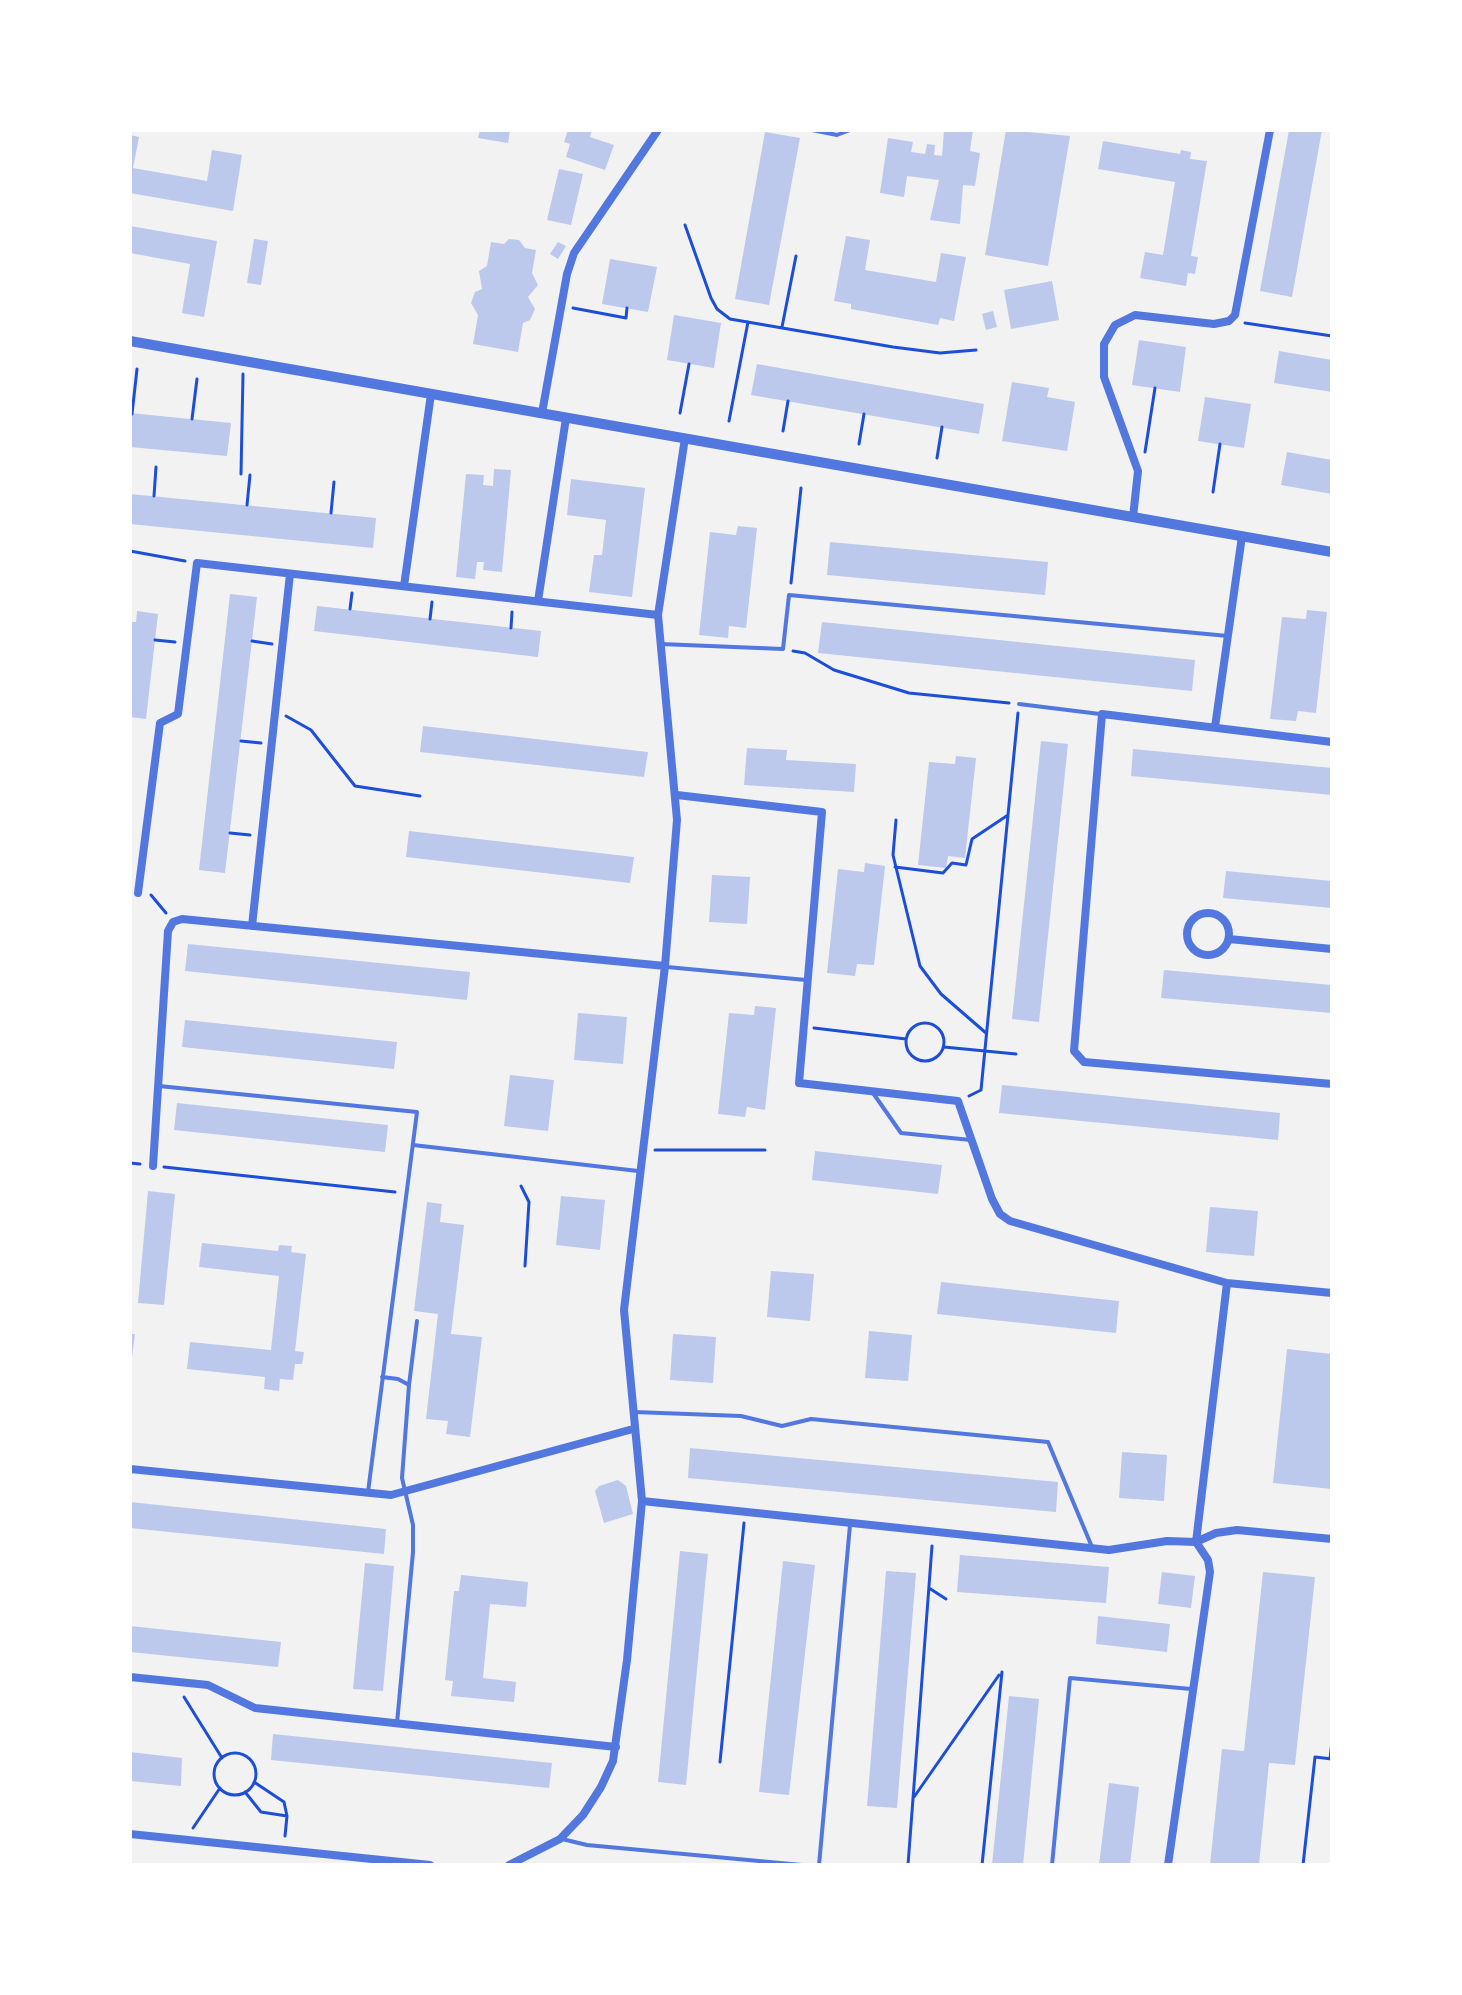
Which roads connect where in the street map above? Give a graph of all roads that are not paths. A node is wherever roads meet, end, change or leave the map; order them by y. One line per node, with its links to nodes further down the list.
1 (658, 130): 7 (street)
2 (812, 130): 3 (lane)
3 (850, 130)
4 (1270, 130): 10 (street)
5 (130, 341): 6 (street)
6 (431, 394): 7 (street); 14 (street)
7 (542, 413): 8 (street)
8 (566, 418): 9 (street); 15 (street)
9 (685, 438): 10 (street); 16 (street)
10 (1133, 517): 11 (street)
11 (1242, 536): 12 (street); 17 (street)
12 (1332, 552)
13 (290, 574): 14 (street); 24 (street); 25 (street)
14 (404, 586): 15 (street)
15 (538, 601): 16 (street)
16 (658, 615): 18 (street)
17 (1228, 636): 18 (lane); 21 (street)
18 (659, 644): 23 (street)
19 (1019, 704): 20 (lane)
20 (1102, 714): 21 (street); 30 (street)
21 (1215, 727): 22 (street)
22 (1332, 742)
23 (677, 795): 28 (street); 29 (street)
24 (138, 893)
25 (252, 926): 28 (street); 31 (street)
26 (1229, 939): 26 (street); 27 (street)
27 (1332, 949)
28 (665, 966): 29 (lane); 36 (street)
29 (808, 980): 32 (street)
30 (1332, 1084)
31 (159, 1086): 34 (lane); 35 (street)
32 (872, 1091): 33 (lane); 33 (street)
33 (972, 1140): 37 (street)
34 (413, 1145): 36 (lane); 40 (lane)
35 (153, 1166)
36 (641, 1171): 42 (street)
37 (1227, 1283): 38 (street); 50 (street)
38 (1332, 1293)
39 (417, 1321): 41 (lane)
40 (382, 1377): 41 (lane); 46 (lane)
41 (409, 1385): 45 (lane)
42 (632, 1412): 43 (street); 51 (lane)
43 (633, 1429): 45 (street); 47 (street)
44 (130, 1469): 46 (street)
45 (404, 1492): 46 (street); 54 (lane)
46 (368, 1495)
47 (642, 1501): 48 (street); 55 (street)
48 (850, 1525): 51 (street); 61 (lane)
49 (1332, 1539): 50 (street)
50 (1196, 1542): 51 (street); 53 (street)
51 (1093, 1549)
52 (130, 1677): 54 (street)
53 (1194, 1689): 62 (lane); 63 (street)
54 (397, 1723): 55 (street)
55 (616, 1747): 57 (street)
56 (130, 1834): 58 (street)
57 (560, 1839): 59 (street); 60 (lane)
58 (430, 1865)
59 (509, 1865)
60 (802, 1865)
61 (819, 1865)
62 (1052, 1865)
63 (1168, 1865)

